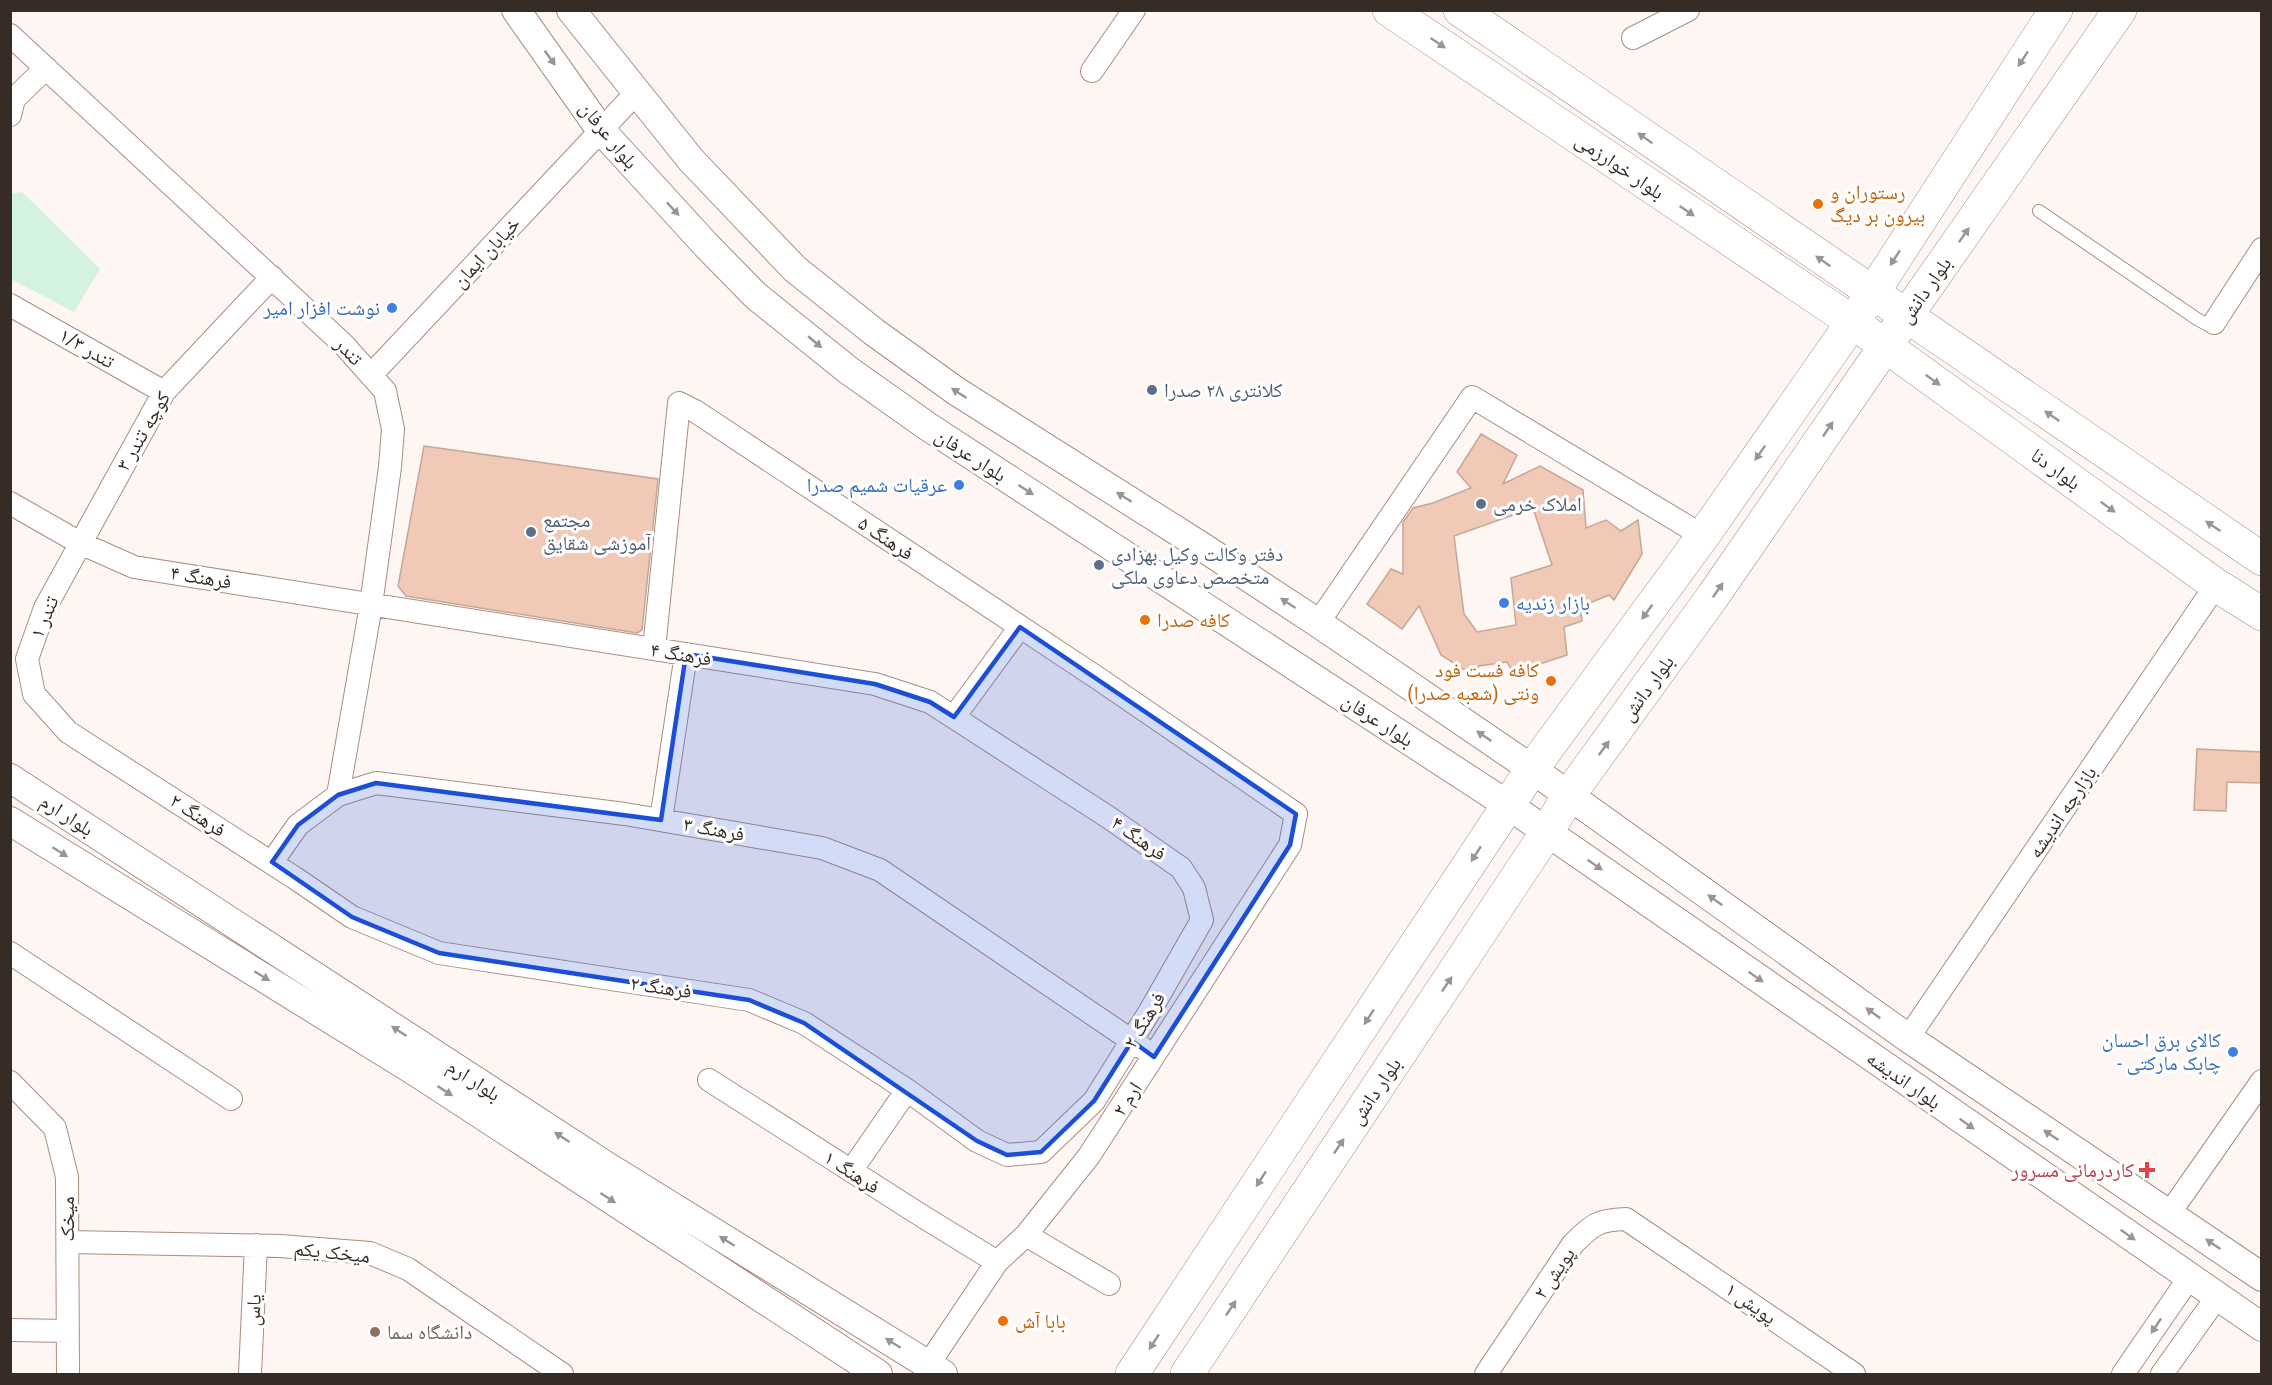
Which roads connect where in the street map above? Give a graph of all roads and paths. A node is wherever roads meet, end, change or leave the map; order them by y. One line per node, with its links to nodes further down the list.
1 (516, 10): 15 (street, بلوار عرفان, one-way to 15)
2 (571, 10): 13 (street)
3 (1134, 10): 12 (street)
4 (1389, 10): 22 (main road, بلوار خوارزمی, one-way to 22)
5 (1460, 10): 19 (main road, بلوار خوارزمی, one-way to 5)
6 (1688, 10): 10 (street)
7 (2056, 10): 19 (main road, one-way to 19)
8 (2120, 10): 21 (main road, بلوار دانش, one-way to 8)
9 (10, 35): 11 (street, تندر)
10 (1633, 38)
11 (46, 68): 14 (street); 18 (street, تندر)
12 (1092, 70)
13 (637, 92): 15 (street, خیابان ایمان); 34 (street, one-way to 13)
14 (10, 115)
15 (600, 129): 25 (street, خیابان ایمان); 44 (street, بلوار عرفان, one-way to 44)
16 (2039, 211): 23 (lane)
17 (2260, 254): 23 (street)
18 (272, 277): 25 (street, تندر); 26 (street, کوچه تندر ۳)
19 (1872, 294): 21 (main road); 22 (main road)
20 (10, 305): 26 (street, تندر ۱/۳)
21 (1907, 316): 24 (main road, بلوار دانش); 30 (main road, one-way to 21)
22 (1851, 321): 24 (main road, بلوار دنا); 28 (main road, one-way to 28)
23 (2214, 323)
24 (1886, 345): 31 (main road, بلوار دنا, one-way to 31); 43 (main road, بلوار دانش, one-way to 24)
25 (371, 375): 32 (street, تندر)
26 (164, 392): 29 (street, کوچه تندر ۳)
27 (10, 503): 29 (street, فرهنگ ۴)
28 (1703, 536): 34 (street); 40 (main road, one-way to 40)
29 (80, 543): 32 (street, فرهنگ ۴); 38 (street, تندر ۱)
30 (2262, 559)
31 (2216, 585): 33 (main road, بلوار دنا); 54 (street, بازارچه اندیشه)
32 (371, 605): 36 (street, فرهنگ ۴); 42 (street, تندر)
33 (2262, 614)
34 (1318, 623): 40 (street, one-way to 34)
35 (1020, 627): 36 (street, فرهنگ ۵); 39 (street); 45 (street, فرهنگ ۵)
36 (654, 650): 37 (street, فرهنگ ۴)
37 (686, 654): 39 (street, فرهنگ ۴); 46 (street)
38 (34, 694): 49 (street, فرهنگ ۲)
39 (954, 717): 50 (street, فرهنگ ۴)
40 (1532, 769): 43 (street, بلوار اندیشه); 44 (main road)
41 (10, 778): 51 (street, بلوار ارم)
42 (338, 795): 46 (street, فرهنگ ۳); 49 (street, فرهنگ ۳)
43 (1569, 795): 48 (main road, بلوار دانش); 54 (street, بلوار اندیشه, one-way to 43)
44 (1508, 805): 48 (street, بلوار عرفان); 81 (main road, one-way to 81)
45 (1296, 814): 56 (street, ارم ۲)
46 (661, 820): 55 (street, فرهنگ ۳)
47 (10, 821): 53 (street, بلوار ارم, one-way to 53)
48 (1547, 832): 70 (street, بلوار اندیشه, one-way to 70); 82 (main road, بلوار دانش, one-way to 48)
49 (272, 862): 60 (street, فرهنگ ۲)
50 (1202, 920): 55 (street, فرهنگ ۲)
51 (246, 931): 53 (street); 76 (street, بلوار ارم, one-way to 51)
52 (10, 953): 61 (street)
53 (232, 958): 80 (street, بلوار ارم, one-way to 80)
54 (1908, 1038): 63 (street, بلوار اندیشه, one-way to 54)
55 (1132, 1041): 56 (street, فرهنگ ۳); 60 (street, فرهنگ ۲)
56 (1154, 1057): 65 (street, ارم ۲)
57 (709, 1080): 62 (street, فرهنگ ۱)
58 (2262, 1081): 63 (street)
59 (10, 1082): 66 (street, میخک)
60 (907, 1090): 62 (street)
61 (231, 1099)
62 (851, 1171): 68 (street, فرهنگ ۱)
63 (2169, 1214): 69 (street, بلوار اندیشه, one-way to 63)
64 (1648, 1232): 83 (street, پویش ۲); 84 (street, پویش ۱)
65 (1026, 1234): 68 (street, ارم ۲); 71 (street)
66 (68, 1242): 67 (street, میخک یکم); 75 (street, میخک)
67 (256, 1245): 78 (street, یاس); 79 (street, میخک یکم)
68 (997, 1262): 76 (street, ارم ۲)
69 (2262, 1277)
70 (2189, 1278): 72 (street, بلوار اندیشه); 85 (street, one-way to 85)
71 (1109, 1284)
72 (2217, 1297): 73 (street, بلوار اندیشه); 86 (street)
73 (2262, 1327)
74 (10, 1330): 75 (street)
75 (68, 1330): 77 (street, میخک)
76 (935, 1370)
77 (68, 1374)
78 (250, 1374)
79 (562, 1374)
80 (878, 1374)
81 (1132, 1374)
82 (1187, 1374)
83 (1486, 1374)
84 (1854, 1374)
85 (2123, 1374)
86 (2162, 1374)

